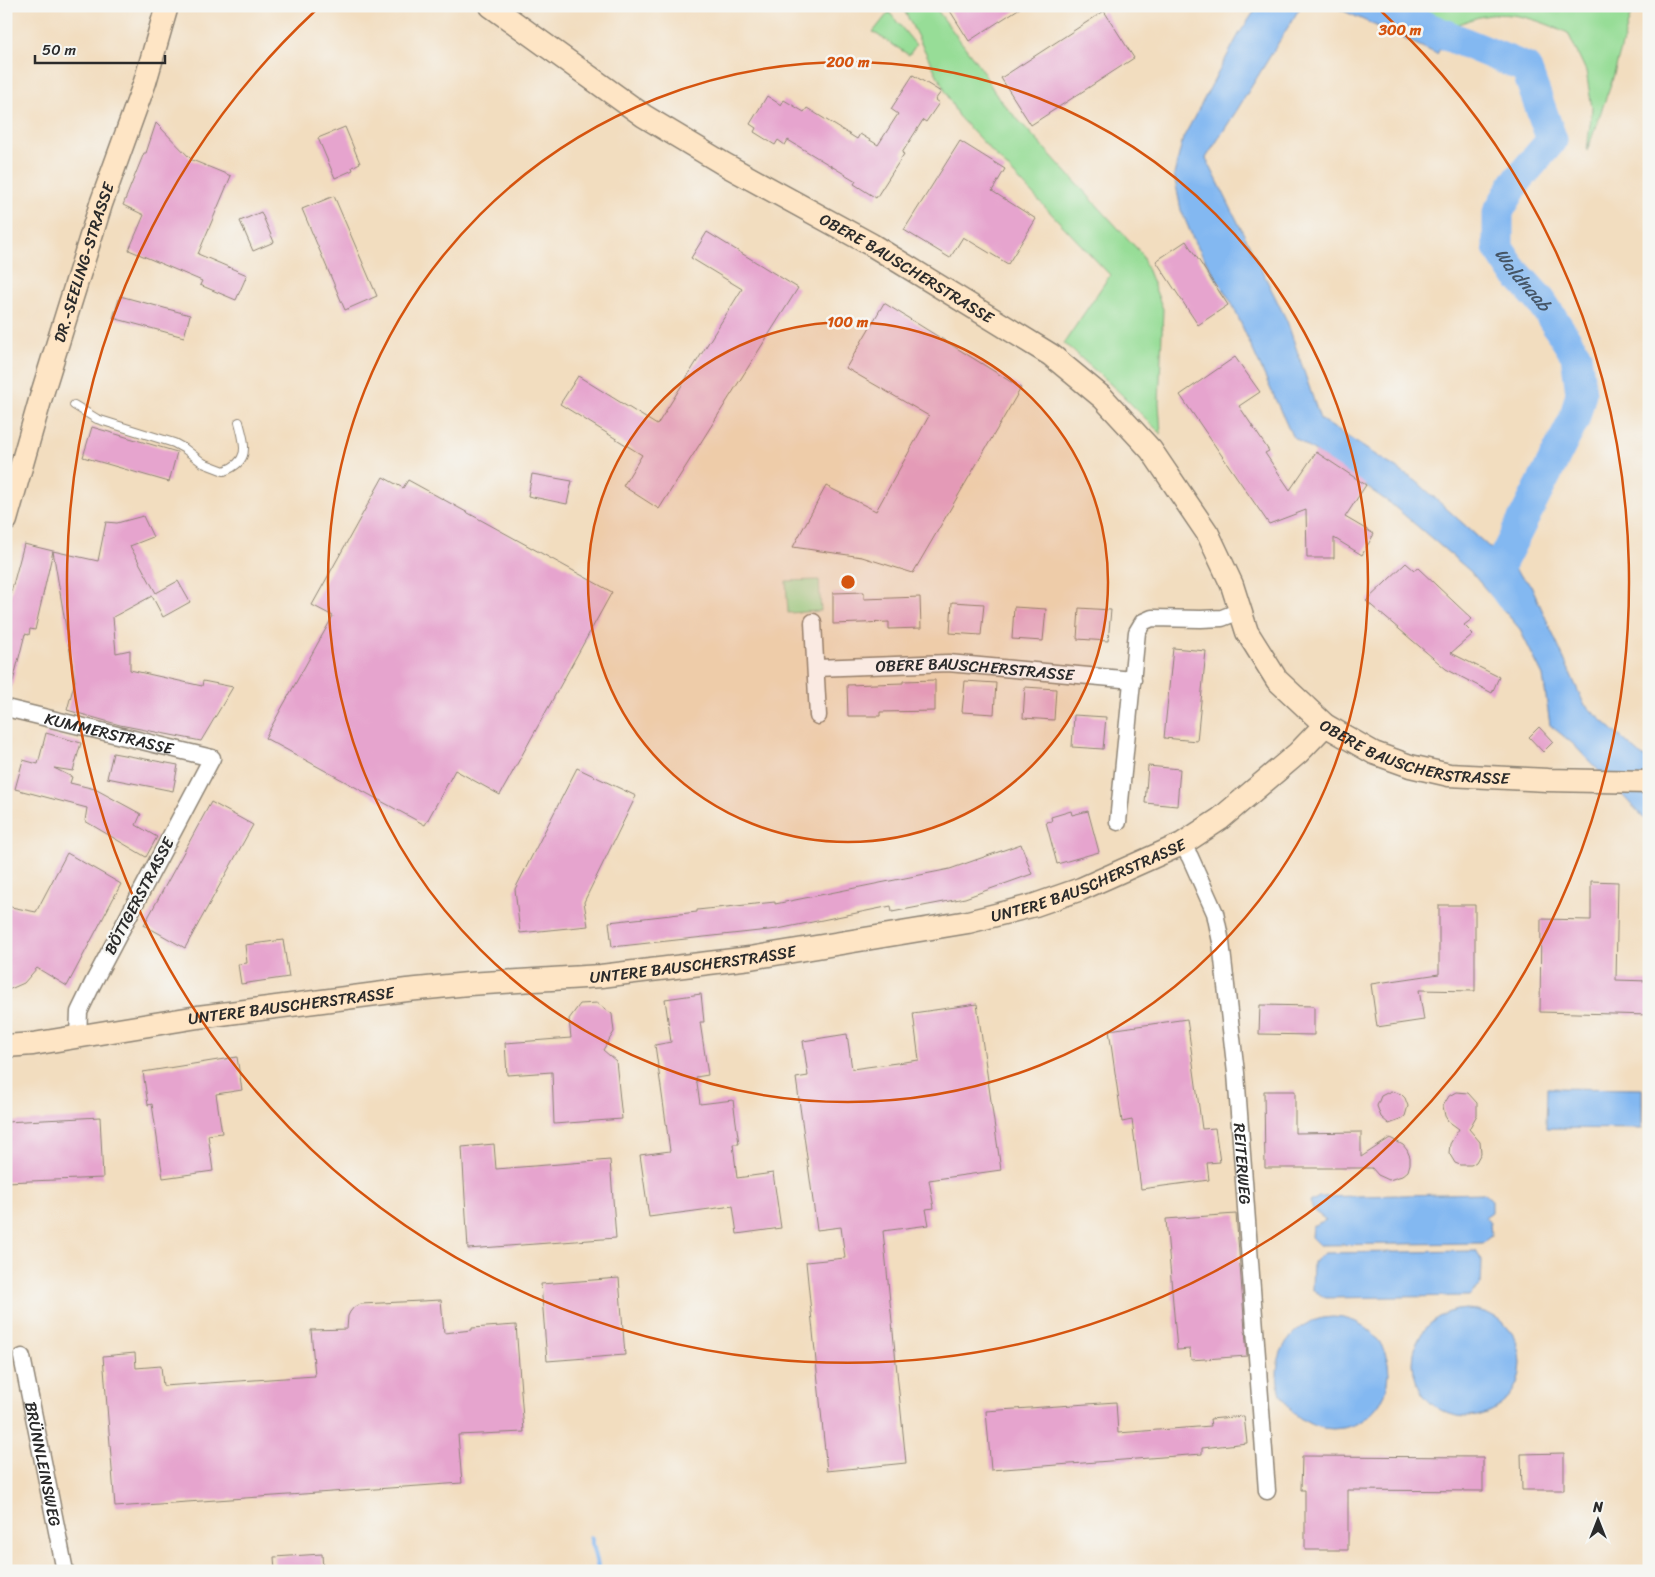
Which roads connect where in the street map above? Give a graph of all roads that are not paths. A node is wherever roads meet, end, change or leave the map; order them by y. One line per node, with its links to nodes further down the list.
1 (167, 6): 5 (street, DR.-SEELING-STRASSE)
2 (490, 6): 6 (street, OBERE BAUSCHERSTRASSE)
3 (74, 405): 4 (lane)
4 (239, 422)
5 (6, 520)
6 (1240, 611): 9 (street); 12 (street, OBERE BAUSCHERSTRASSE)
7 (812, 622): 8 (street)
8 (816, 668): 9 (street, OBERE BAUSCHERSTRASSE); 11 (street)
9 (1133, 680): 15 (street)
10 (6, 708): 13 (street, KUMMERSTRASSE)
11 (818, 716)
12 (1325, 725): 14 (street, OBERE BAUSCHERSTRASSE); 16 (street, UNTERE BAUSCHERSTRASSE)
13 (212, 758): 17 (street, BÖTTGERSTRASSE)
14 (1649, 782)
15 (1118, 822)
16 (1182, 844): 17 (street, UNTERE BAUSCHERSTRASSE); 20 (street, REITERWEG)
17 (78, 1036): 18 (street, UNTERE BAUSCHERSTRASSE)
18 (6, 1046)
19 (22, 1357): 21 (street, BRÜNNLEINSWEG)
20 (1267, 1491)
21 (65, 1571)

